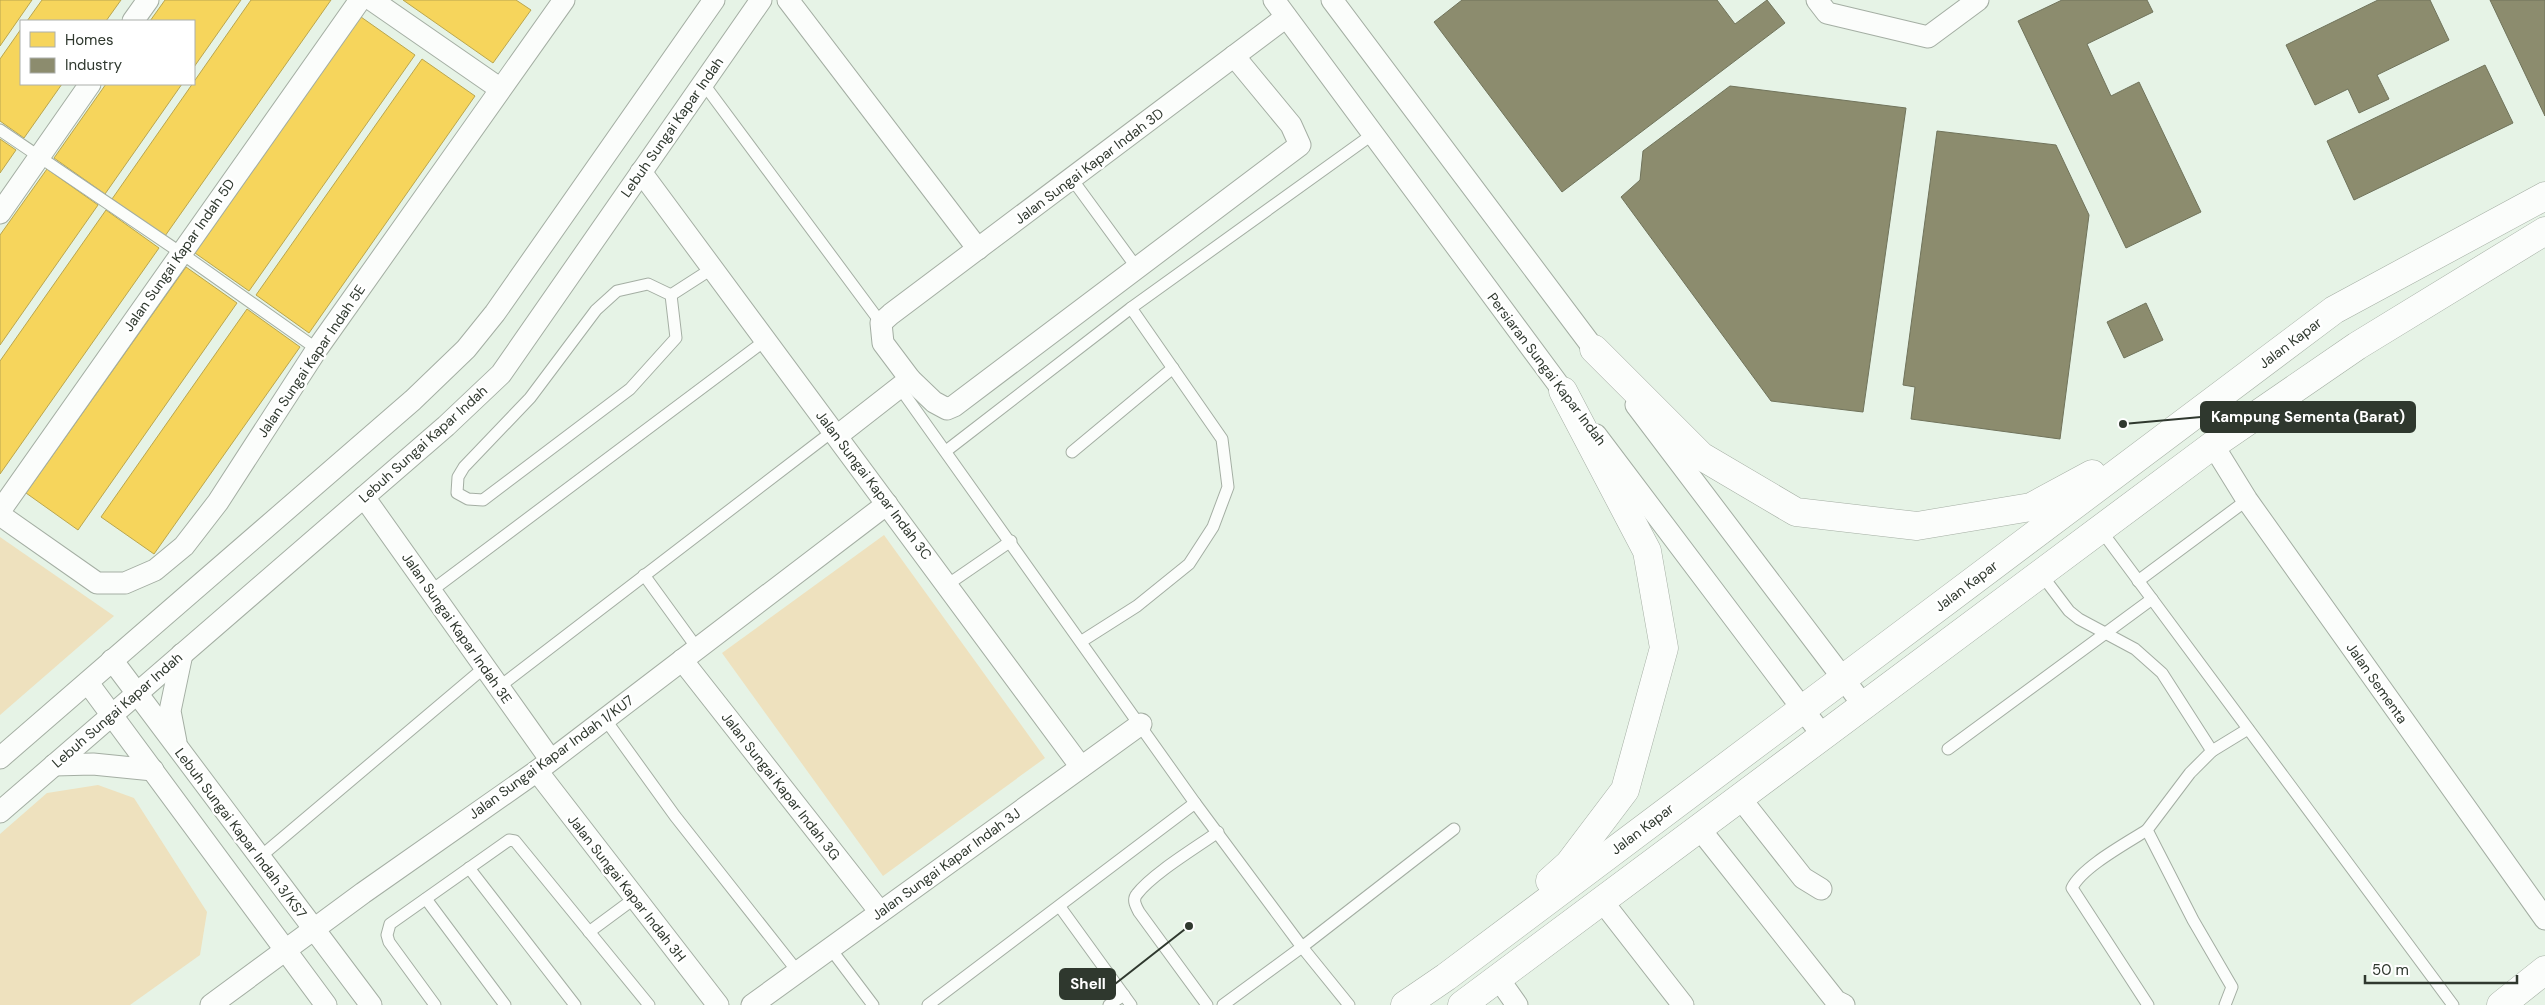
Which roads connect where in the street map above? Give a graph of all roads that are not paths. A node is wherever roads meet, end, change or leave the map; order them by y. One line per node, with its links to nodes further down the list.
1 (148, 0): 13 (street)
2 (360, 0): 27 (street, Jalan Sungai Kapar Indah 5D)
3 (372, 0): 17 (street)
4 (564, 0): 17 (street, Jalan Sungai Kapar Indah 5E)
5 (714, 0): 61 (street)
6 (761, 0): 15 (street, Lebuh Sungai Kapar Indah)
7 (788, 0): 26 (street)
8 (1274, 0): 12 (street, Persiaran Sungai Kapar Indah)
9 (1332, 0): 35 (street)
10 (1817, 0): 11 (street)
11 (1978, 0)
12 (1286, 17): 14 (street, Jalan Sungai Kapar Indah 3D); 19 (street, Persiaran Sungai Kapar Indah)
13 (134, 20)
14 (1234, 56): 22 (street, Jalan Sungai Kapar Indah 3D); 29 (street)
15 (703, 83): 21 (street, Lebuh Sungai Kapar Indah); 32 (lane)
16 (89, 85): 20 (street)
17 (499, 88): 34 (street, Jalan Sungai Kapar Indah 5E)
18 (0, 130): 20 (lane)
19 (1373, 134): 31 (lane); 38 (street, Persiaran Sungai Kapar Indah)
20 (40, 158): 24 (street); 27 (lane)
21 (641, 172): 28 (street, Jalan Sungai Kapar Indah 3C); 44 (street, Lebuh Sungai Kapar Indah)
22 (1072, 179): 26 (street, Jalan Sungai Kapar Indah 3D); 29 (lane)
23 (2545, 196): 39 (main road, Jalan Kapar)
24 (0, 213)
25 (2545, 231): 41 (main road)
26 (978, 249): 32 (street, Jalan Sungai Kapar Indah 3D)
27 (181, 252): 34 (lane); 47 (street, Jalan Sungai Kapar Indah 5D)
28 (713, 268): 30 (lane); 33 (street, Jalan Sungai Kapar Indah 3C)
29 (1137, 268): 37 (street)
30 (671, 295): 30 (lane)
31 (1132, 308): 36 (lane); 42 (lane)
32 (886, 319): 37 (street)
33 (766, 340): 40 (street, Jalan Sungai Kapar Indah 3C); 55 (lane)
34 (317, 349): 48 (street, Jalan Sungai Kapar Indah 5E)
35 (1594, 349): 39 (main road); 63 (street)
36 (1173, 368): 43 (lane); 58 (lane)
37 (905, 383): 40 (street); 42 (lane)
38 (1563, 391): 68 (street, Persiaran Sungai Kapar Indah); 105 (main road)
39 (2180, 426): 63 (main road, Jalan Kapar)
40 (835, 433): 46 (street, Jalan Sungai Kapar Indah 3C); 52 (lane)
41 (2213, 446): 45 (street, Jalan Sementa); 49 (main road)
42 (946, 451): 50 (lane)
43 (1072, 452)
44 (364, 496): 55 (street, Jalan Sungai Kapar Indah 3E); 59 (street, Lebuh Sungai Kapar Indah)
45 (2247, 500): 53 (lane); 97 (street, Jalan Sementa)
46 (887, 504): 54 (street, Jalan Sungai Kapar Indah 3C); 60 (street, Jalan Sungai Kapar Indah 1/KU7)
47 (0, 511)
48 (0, 516)
49 (2100, 530): 51 (main road); 53 (lane)
50 (1011, 541): 54 (lane); 58 (lane)
51 (2040, 574): 57 (lane); 67 (main road)
52 (644, 575): 60 (lane); 65 (lane)
53 (2138, 581): 56 (lane)
54 (948, 585): 80 (street, Jalan Sungai Kapar Indah 3C)
55 (431, 591): 62 (street, Jalan Sungai Kapar Indah 3E)
56 (2152, 599): 57 (lane); 72 (lane)
57 (2107, 632): 75 (lane); 76 (lane)
58 (1082, 641): 71 (lane)
59 (182, 654): 66 (street, Lebuh Sungai Kapar Indah); 74 (street)
60 (690, 654): 70 (street, Jalan Sungai Kapar Indah 1/KU7); 96 (street, Jalan Sungai Kapar Indah 3G)
61 (112, 660): 64 (street); 66 (street, Lebuh Sungai Kapar Indah 3/KS7)
62 (485, 667): 65 (street, Jalan Sungai Kapar Indah 3E); 89 (lane)
63 (1842, 679): 67 (street); 68 (main road, Jalan Kapar)
64 (88, 683): 69 (street); 77 (street)
65 (499, 687): 79 (street, Jalan Sungai Kapar Indah 3E)
66 (137, 693): 69 (street, Lebuh Sungai Kapar Indah); 74 (street, Lebuh Sungai Kapar Indah 3/KS7)
67 (1864, 706): 73 (main road)
68 (1803, 708): 73 (street, Persiaran Sungai Kapar Indah); 105 (main road, Jalan Kapar)
69 (113, 715): 78 (street, Lebuh Sungai Kapar Indah); 81 (street)
70 (605, 719): 79 (street, Jalan Sungai Kapar Indah 1/KU7); 104 (lane)
71 (1141, 724): 80 (street, Jalan Sungai Kapar Indah 3J); 83 (lane)
72 (2248, 729): 76 (lane); 131 (lane)
73 (1823, 736): 82 (main road)
74 (177, 746): 89 (street, Lebuh Sungai Kapar Indah 3/KS7)
75 (1948, 749)
76 (2212, 751): 87 (lane)
77 (0, 758)
78 (54, 765): 81 (street); 84 (street, Lebuh Sungai Kapar Indah)
79 (543, 765): 92 (street, Jalan Sungai Kapar Indah 3H); 98 (street, Jalan Sungai Kapar Indah 1/KU7)
80 (1081, 767): 96 (street, Jalan Sungai Kapar Indah 3J)
81 (153, 770): 102 (street)
82 (1740, 798): 85 (main road); 91 (street)
83 (1196, 803): 88 (lane); 95 (lane)
84 (0, 812)
85 (1699, 828): 94 (main road); 128 (street)
86 (1454, 829): 100 (lane)
87 (2147, 830): 129 (lane); 130 (lane)
88 (1218, 832): 100 (lane); 121 (lane)
89 (260, 857): 98 (street, Lebuh Sungai Kapar Indah 3/KS7)
90 (470, 868): 93 (lane); 99 (lane); 113 (lane)
91 (1821, 888)
92 (635, 898): 99 (lane); 115 (street, Jalan Sungai Kapar Indah 3H)
93 (426, 900): 111 (lane); 112 (lane)
94 (1602, 901): 106 (main road); 127 (street)
95 (1060, 907): 107 (lane); 118 (lane)
96 (880, 912): 101 (street, Jalan Sungai Kapar Indah 3J)
97 (2545, 919)
98 (314, 930): 102 (street, Jalan Sungai Kapar Indah 1/KU7); 110 (street, Lebuh Sungai Kapar Indah 3/KS7)
99 (589, 932): 114 (lane)
100 (1302, 947): 122 (lane); 123 (lane)
101 (830, 948): 104 (street, Jalan Sungai Kapar Indah 3J); 117 (lane)
102 (285, 951): 108 (street, Jalan Sungai Kapar Indah 1/KU7); 109 (street)
103 (2545, 970): 132 (main road)
104 (798, 972): 116 (street, Jalan Sungai Kapar Indah 3J)
105 (1446, 977): 124 (main road, Jalan Kapar)
106 (1498, 978): 125 (main road); 126 (street)
107 (1124, 995): 119 (lane); 120 (lane)
108 (211, 1005)
109 (326, 1005)
110 (371, 1005)
111 (436, 1005)
112 (505, 1005)
113 (575, 1005)
114 (649, 1005)
115 (718, 1005)
116 (752, 1005)
117 (872, 1005)
118 (928, 1005)
119 (1109, 1005)
120 (1131, 1005)
121 (1207, 1005)
122 (1223, 1005)
123 (1349, 1005)
124 (1405, 1005)
125 (1462, 1005)
126 (1517, 1005)
127 (1683, 1005)
128 (1844, 1005)
129 (2148, 1005)
130 (2225, 1005)
131 (2453, 1005)
132 (2501, 1005)

